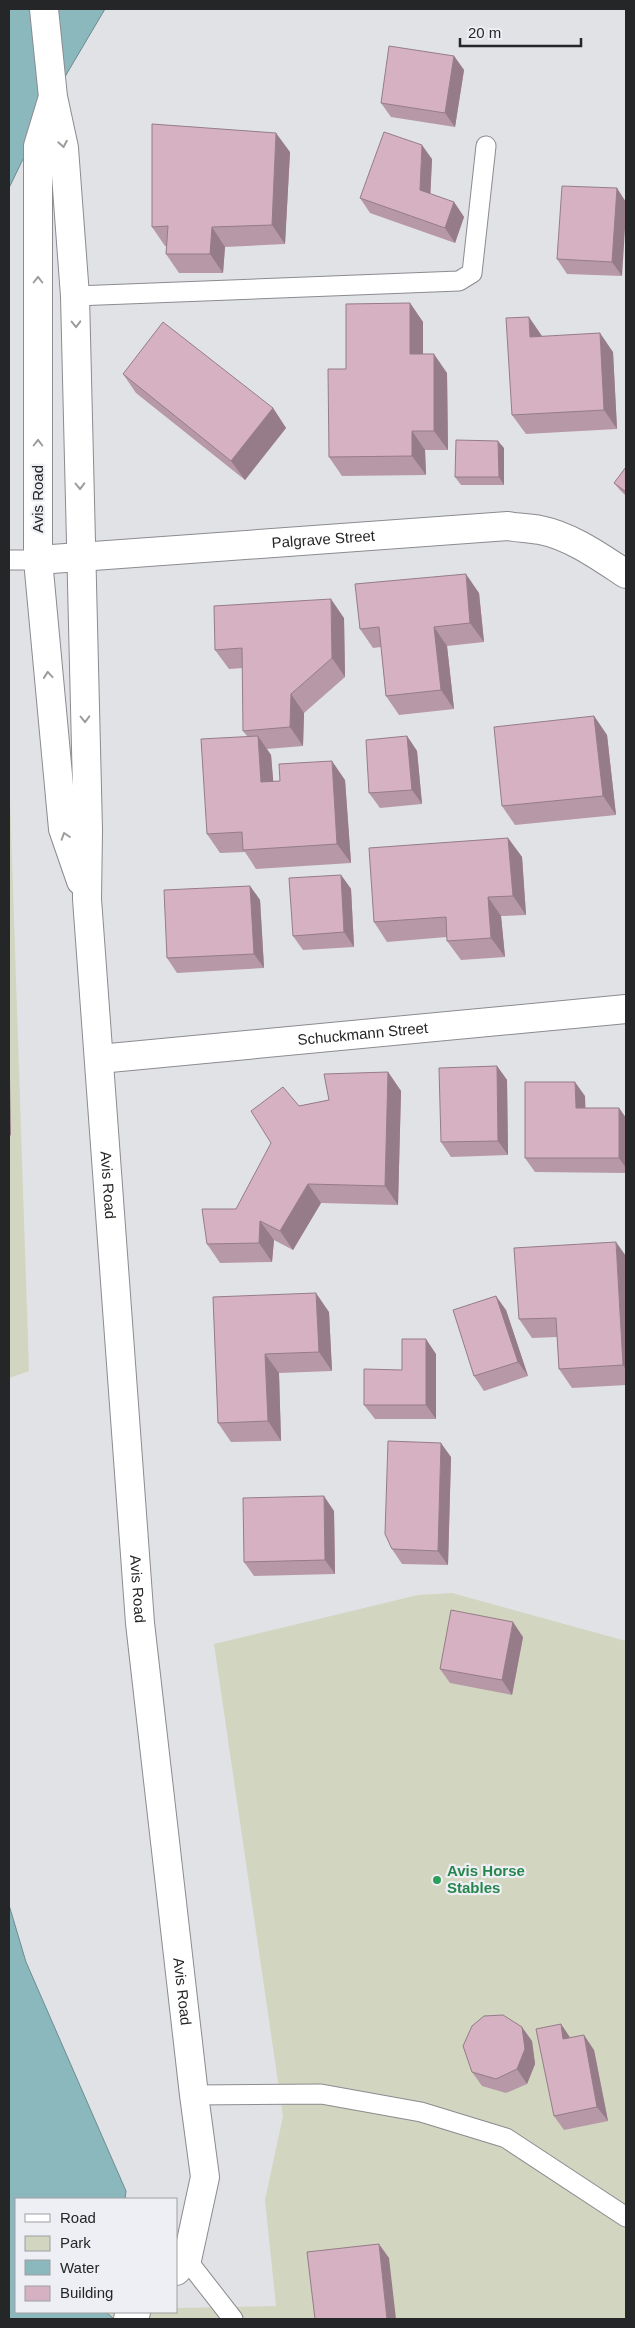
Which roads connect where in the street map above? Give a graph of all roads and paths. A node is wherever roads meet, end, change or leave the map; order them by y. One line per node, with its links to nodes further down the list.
1 (44, 9): 2 (street, Avis Road)
2 (53, 97): 4 (street, Avis Road, one-way to 4); 7 (street, Avis Road, one-way to 2)
3 (486, 146): 4 (lane)
4 (75, 296): 5 (street, Avis Road, one-way to 5)
5 (82, 558): 7 (street, Palgrave Street); 8 (street, Palgrave Street); 9 (street, Avis Road, one-way to 9)
6 (9, 560): 7 (lane, Palgrave Street)
7 (38, 560): 9 (street, Avis Road, one-way to 7)
8 (626, 574)
9 (87, 899): 11 (street, Avis Road)
10 (626, 1009): 11 (street, Schuckmann Street)
11 (99, 1059): 12 (street, Avis Road)
12 (194, 2095): 13 (lane); 14 (street, Avis Road)
13 (626, 2217)
14 (182, 2266): 15 (lane)
15 (233, 2319)

